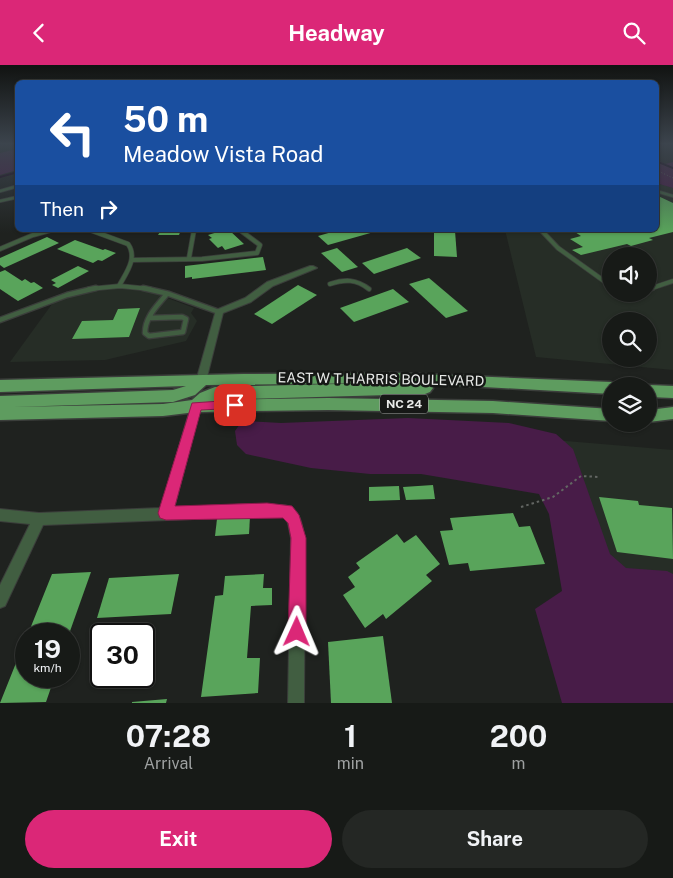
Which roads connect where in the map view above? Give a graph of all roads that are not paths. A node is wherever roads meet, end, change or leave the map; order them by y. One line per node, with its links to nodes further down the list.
1 (15, 187): 2 (lane)
2 (0, 191)
3 (659, 192): 4 (lane)
4 (673, 197)
5 (15, 198): 6 (lane)
6 (0, 201)
7 (47, 232): 12 (lane)
8 (96, 232): 14 (lane)
9 (194, 232): 13 (lane)
10 (243, 232): 13 (lane)
11 (543, 232): 16 (lane)
12 (0, 249)
13 (188, 258): 14 (lane)
14 (132, 260): 19 (lane)
15 (313, 268): 23 (street)
16 (602, 280)
17 (673, 281): 20 (lane)
18 (330, 284): 21 (lane)
19 (119, 286): 22 (lane); 25 (lane)
20 (657, 286)
21 (369, 289)
22 (166, 295): 23 (lane); 24 (lane)
23 (219, 312): 26 (street)
24 (149, 318): 24 (lane)
25 (0, 320)
26 (201, 381): 27 (main road, EAST W T HARRIS BOULEVARD / NC 24); 28 (main road, EAST W T HARRIS BOULEVARD / NC 24); 32 (main road)
27 (501, 381): 29 (main road, EAST W T HARRIS BOULEVARD / NC 24); 33 (main road)
28 (0, 386)
29 (602, 387)
30 (657, 391): 31 (main road)
31 (673, 392)
32 (0, 403)
33 (196, 406): 35 (main road, EAST W T HARRIS BOULEVARD / NC 24); 36 (main road, EAST W T HARRIS BOULEVARD / NC 24); 40 (street)
34 (673, 413): 37 (main road)
35 (0, 414)
36 (602, 414)
37 (657, 416)
38 (657, 418): 39 (main road)
39 (673, 420)
40 (166, 513): 42 (street); 44 (street)
41 (0, 515): 42 (street)
42 (39, 519): 43 (street)
43 (0, 601)
44 (296, 703)

